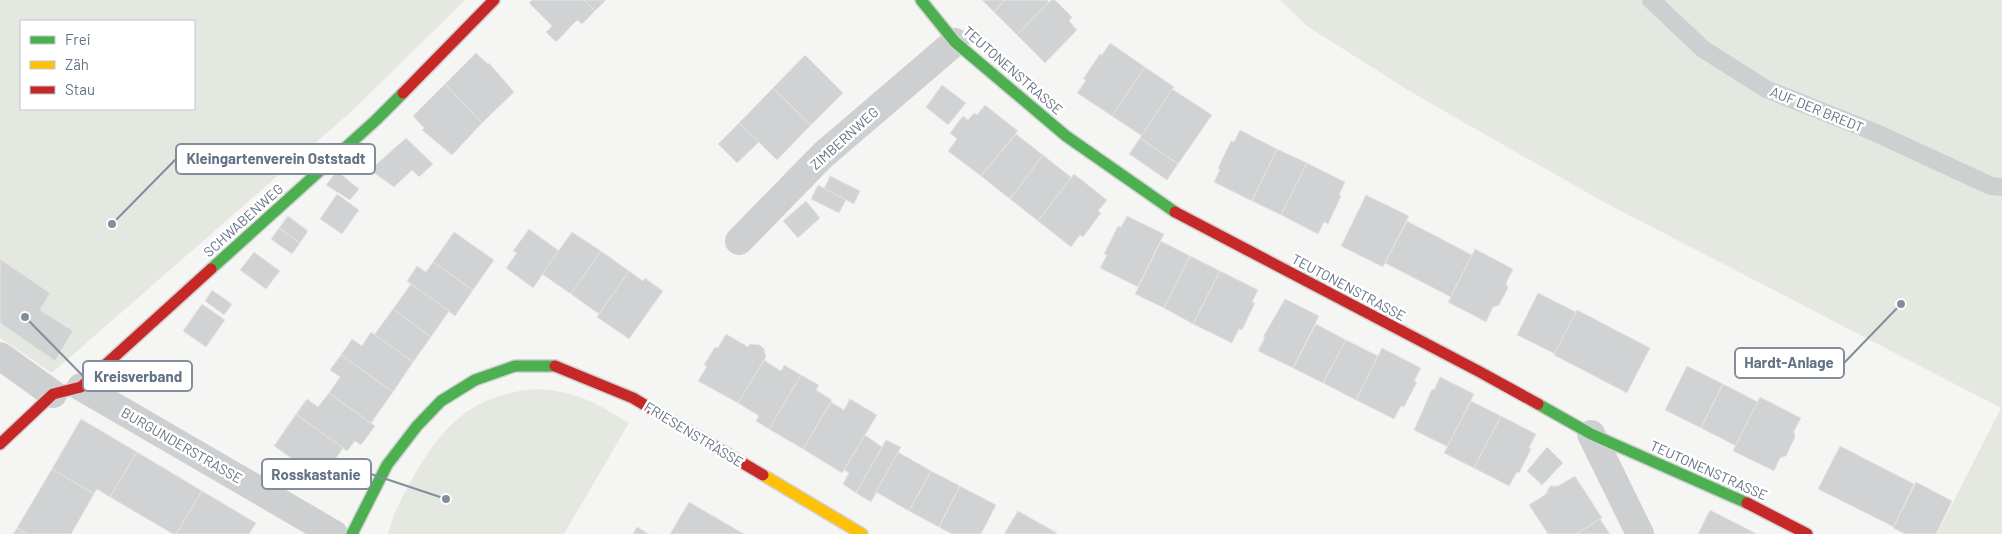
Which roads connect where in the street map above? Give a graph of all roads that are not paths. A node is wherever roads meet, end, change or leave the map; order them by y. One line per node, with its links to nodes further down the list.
1 (494, 0): 8 (street, SCHWABENWEG)
2 (921, 0): 4 (street, TEUTONENSTRASSE)
3 (1651, 0): 5 (lane, AUF DER BREDT)
4 (955, 42): 6 (street, ZIMBERNWEG); 10 (street, TEUTONENSTRASSE)
5 (2002, 187)
6 (740, 241)
7 (0, 356): 9 (street)
8 (82, 387): 9 (street, SCHWABENWEG); 12 (street, BURGUNDERSTRASSE)
9 (53, 394): 11 (street, SCHWABENWEG)
10 (1591, 434): 15 (street); 16 (street, TEUTONENSTRASSE)
11 (0, 444)
12 (334, 534)
13 (352, 534): 14 (street, FRIESENSTRASSE)
14 (862, 534)
15 (1640, 534)
16 (1807, 534)

